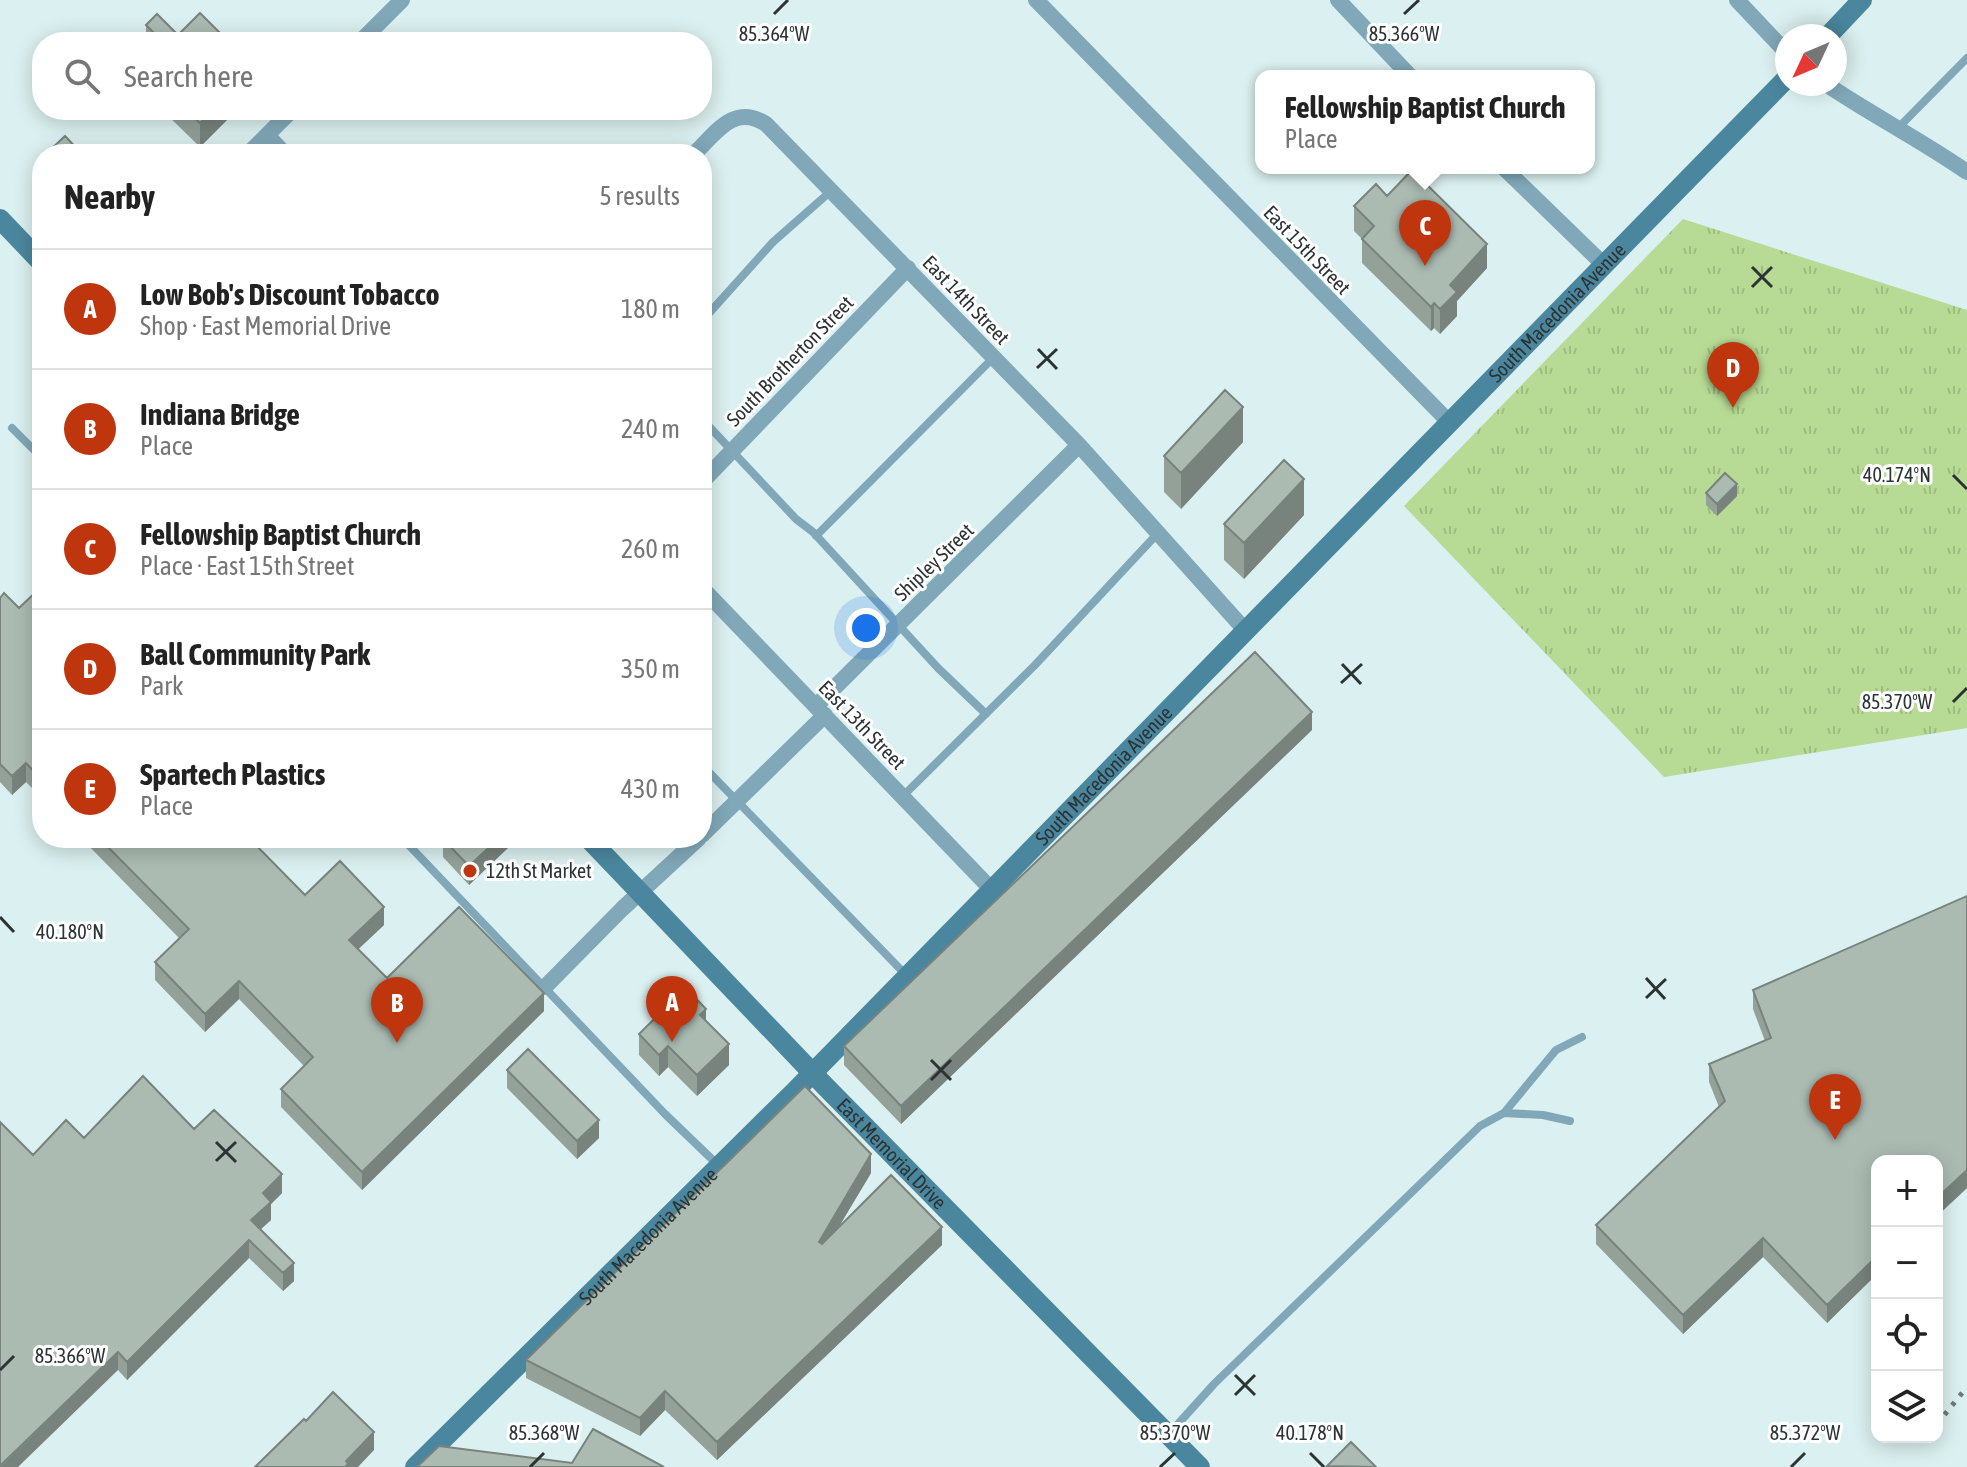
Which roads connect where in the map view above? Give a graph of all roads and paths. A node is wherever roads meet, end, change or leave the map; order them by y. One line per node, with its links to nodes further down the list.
1 (402, 0): 7 (street)
2 (1036, 0): 28 (street, East 15th Street)
3 (1338, 0): 10 (street)
4 (1737, 0): 8 (street)
5 (1862, 0): 6 (street)
6 (1839, 24)
7 (370, 32)
8 (1775, 40)
9 (1967, 58): 14 (lane)
10 (1404, 70)
11 (1775, 90): 24 (street, South Macedonia Avenue)
12 (1843, 96): 14 (street)
13 (282, 120): 15 (street)
14 (1898, 128): 19 (street)
15 (267, 135): 16 (street); 17 (street)
16 (258, 144)
17 (276, 144)
18 (704, 144): 21 (street, East 14th Street)
19 (1967, 172)
20 (1510, 174): 24 (street)
21 (832, 191): 25 (street, East 14th Street); 26 (lane)
22 (0, 219): 23 (street)
23 (32, 253)
24 (1604, 265): 28 (street, South Macedonia Avenue)
25 (908, 268): 27 (street, East 14th Street); 33 (street, South Brotherton Street)
26 (712, 310)
27 (994, 357): 31 (street, East 14th Street); 36 (lane)
28 (1450, 423): 39 (street, South Macedonia Avenue)
29 (12, 428): 32 (lane)
30 (712, 430): 33 (lane)
31 (1079, 445): 35 (street, East 14th Street); 38 (street, Shipley Street)
32 (32, 448)
33 (731, 451): 34 (street, South Brotherton Street); 36 (lane)
34 (712, 471)
35 (1158, 533): 39 (street, East 14th Street); 41 (lane)
36 (816, 536): 38 (lane)
37 (712, 598): 40 (street, East 13th Street)
38 (898, 625): 40 (street, Shipley Street); 41 (lane)
39 (1245, 630): 49 (street, South Macedonia Avenue)
40 (820, 710): 43 (street, East 13th Street); 44 (street, Shipley Street)
41 (986, 714): 43 (lane)
42 (712, 776): 44 (lane)
43 (902, 796): 49 (street, East 13th Street)
44 (736, 802): 45 (street, Shipley Street); 51 (lane)
45 (712, 825)
46 (412, 848): 52 (lane)
47 (597, 848): 50 (street, East Memorial Drive)
48 (687, 848): 50 (street, Shipley Street)
49 (992, 890): 51 (street, South Macedonia Avenue)
50 (640, 893): 52 (street, Shipley Street); 54 (street, East Memorial Drive)
51 (908, 976): 54 (street, South Macedonia Avenue)
52 (545, 987): 57 (lane)
53 (1582, 1037): 55 (lane)
54 (813, 1073): 57 (street, South Macedonia Avenue); 58 (street, East Memorial Drive)
55 (1504, 1113): 56 (lane); 58 (lane)
56 (1570, 1121)
57 (720, 1167): 59 (street, South Macedonia Avenue)
58 (1169, 1435): 60 (street, East Memorial Drive)
59 (415, 1467)
60 (1200, 1467)

